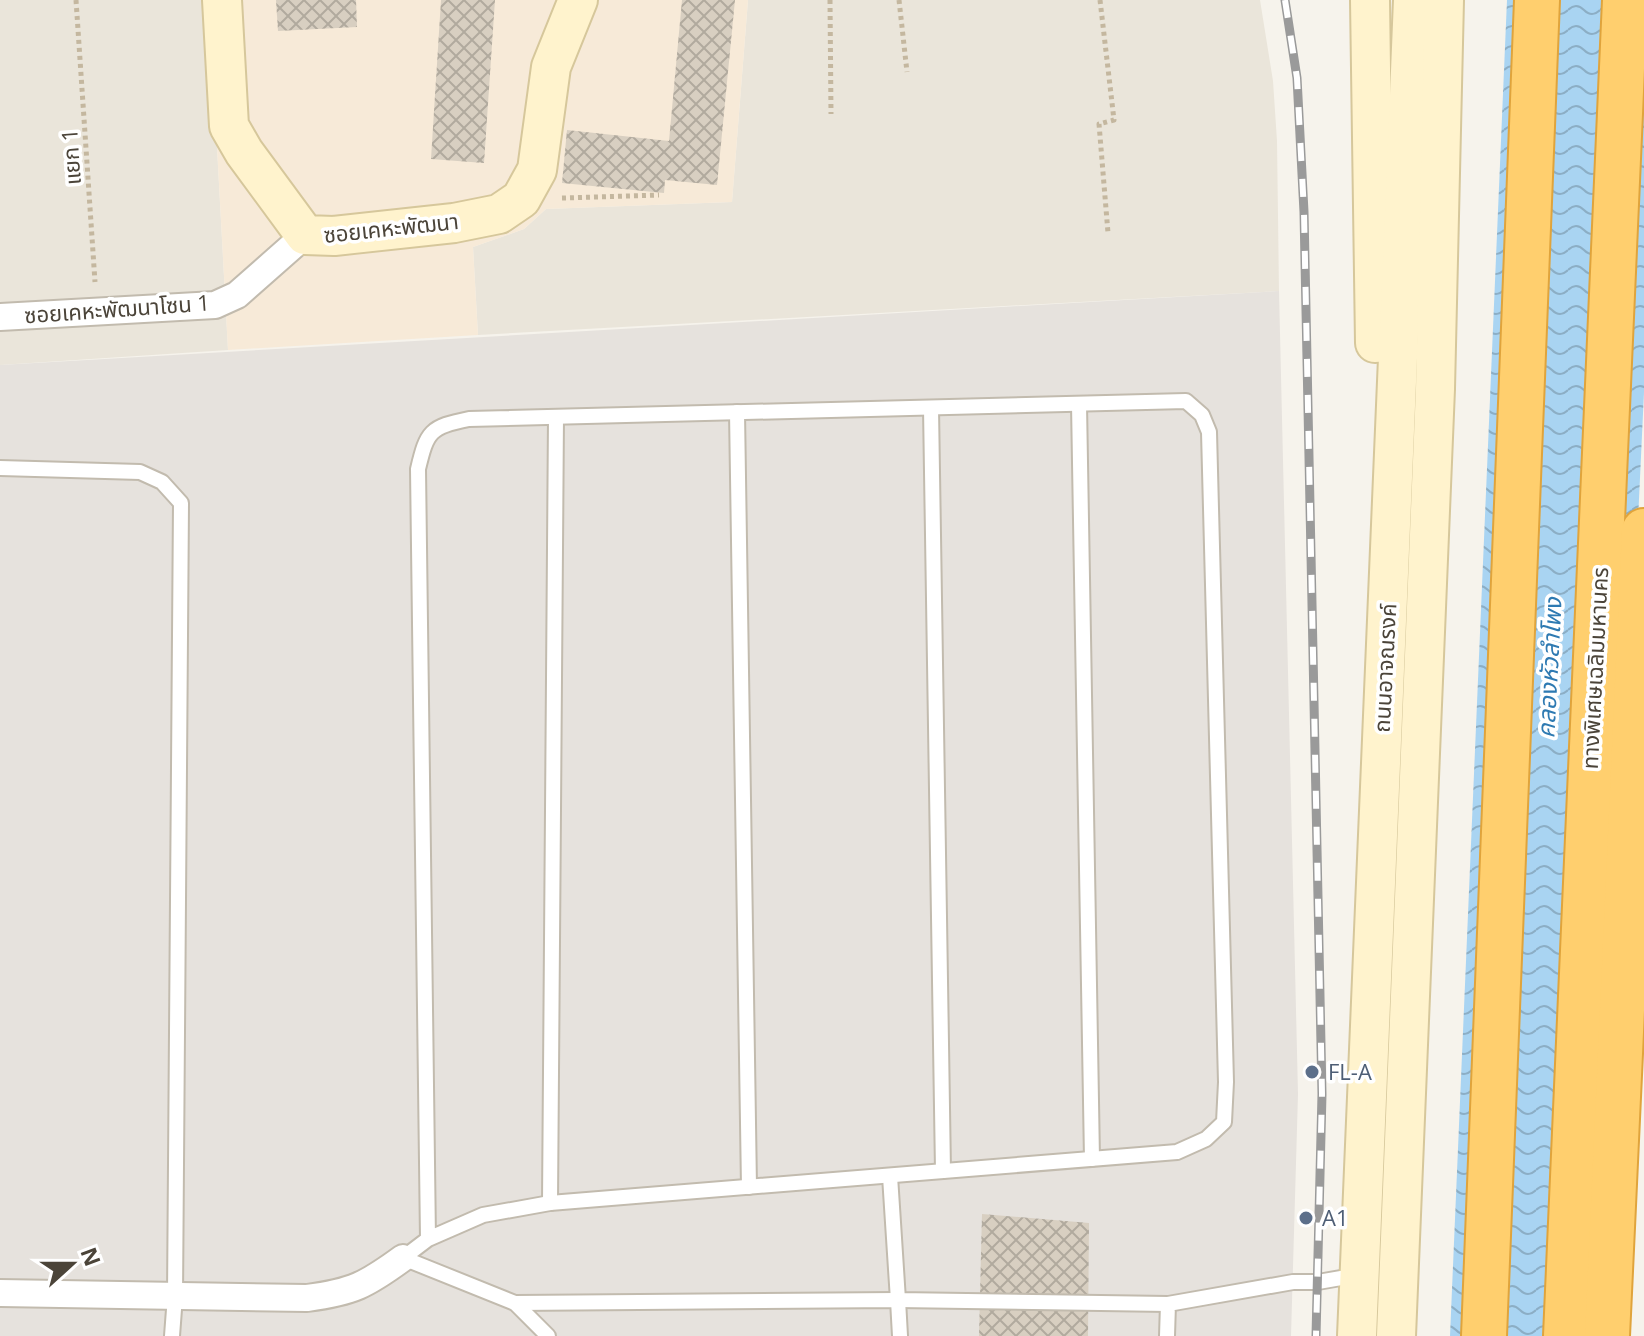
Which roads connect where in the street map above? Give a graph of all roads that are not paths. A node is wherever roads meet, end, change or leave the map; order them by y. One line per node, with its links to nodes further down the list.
1 (222, 0): 8 (main road, ซอยเคหะพัฒนา)
2 (578, 0): 8 (main road, ซอยเคหะพัฒนา)
3 (1370, 0): 16 (main road)
4 (1413, 0): 16 (main road, ถนนอาจณรงค์)
5 (1444, 0): 35 (main road, ถนนอาจณรงค์)
6 (1537, 0): 36 (highway)
7 (1625, 0): 37 (highway, ทางพิเศษเฉลิมมหานคร)
8 (305, 235): 9 (street, ซอยเคหะพัฒนาโซน 1)
9 (0, 317)
10 (1079, 404): 11 (lane); 17 (lane); 17 (lane)
11 (931, 408): 12 (lane); 18 (lane)
12 (737, 412): 13 (lane); 20 (lane)
13 (556, 417): 21 (lane); 22 (lane)
14 (0, 468): 26 (lane)
15 (1643, 552): 38 (highway)
16 (1389, 586): 24 (main road, ถนนอาจณรงค์)
17 (1092, 1159): 18 (lane)
18 (943, 1171): 19 (lane)
19 (890, 1176): 20 (lane); 27 (lane)
20 (749, 1187): 21 (lane)
21 (550, 1203): 22 (lane)
22 (428, 1239): 23 (lane)
23 (403, 1258): 26 (street); 28 (lane)
24 (1359, 1275): 29 (lane); 34 (main road, ถนนอาจณรงค์)
25 (0, 1293): 26 (street)
26 (175, 1296): 30 (lane)
27 (898, 1300): 28 (lane); 29 (lane); 32 (lane)
28 (515, 1303): 31 (lane)
29 (1168, 1304): 33 (lane)
30 (172, 1336)
31 (548, 1336)
32 (900, 1336)
33 (1167, 1336)
34 (1357, 1336)
35 (1396, 1336)
36 (1484, 1336)
37 (1566, 1336)
38 (1607, 1336)

